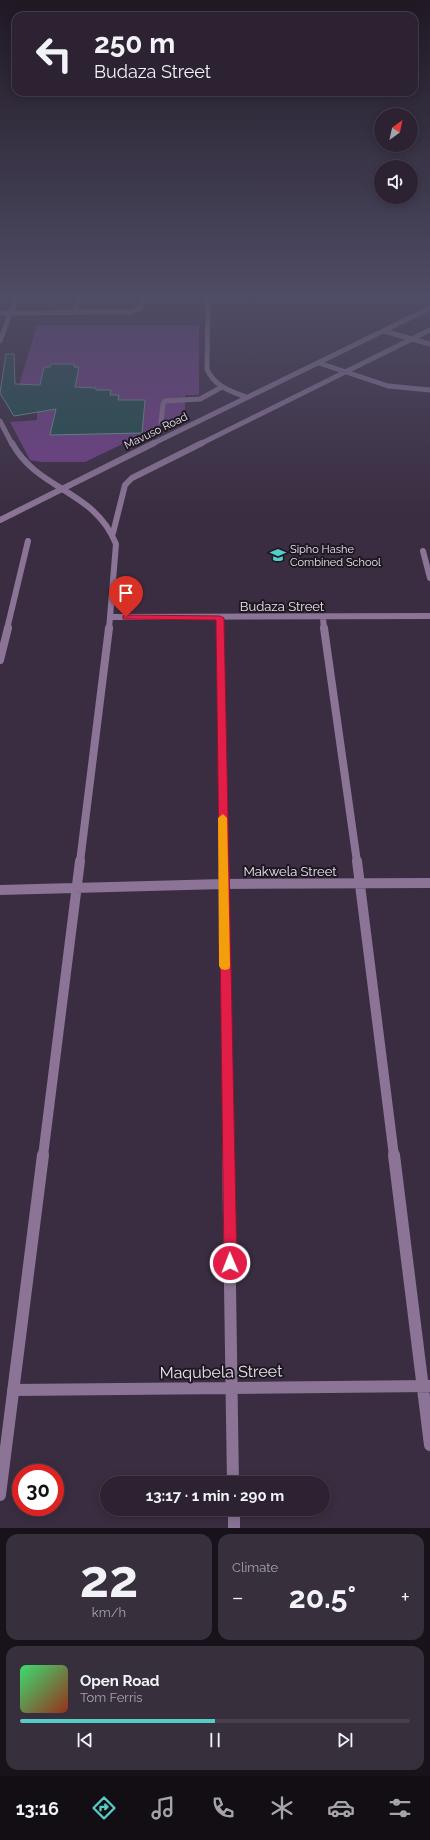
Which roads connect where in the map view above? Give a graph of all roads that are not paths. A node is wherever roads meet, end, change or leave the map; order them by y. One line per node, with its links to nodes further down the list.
1 (206, 369): 6 (street)
2 (305, 369): 8 (street, Mavuso Road)
3 (336, 369): 5 (street)
4 (349, 369): 5 (street)
5 (343, 372): 7 (street); 13 (street)
6 (222, 387): 8 (street); 10 (street)
7 (430, 390)
8 (246, 397): 11 (street, Mavuso Road)
9 (0, 421): 11 (street)
10 (161, 422)
11 (62, 488): 12 (street, Mavuso Road); 13 (street)
12 (0, 520)
13 (113, 533): 17 (street)
14 (28, 541): 21 (street)
15 (423, 551): 16 (street)
16 (430, 578)
17 (110, 617): 18 (street, Budaza Street); 27 (street)
18 (220, 618): 19 (street, Budaza Street); 25 (street)
19 (323, 618): 20 (street, Budaza Street); 26 (street)
20 (430, 618)
21 (8, 630): 22 (street); 23 (street)
22 (0, 636)
23 (0, 660)
24 (430, 883): 26 (street, Makwela Street)
25 (224, 884): 26 (street, Makwela Street); 27 (street, Makwela Street); 30 (street)
26 (360, 884): 29 (street)
27 (77, 888): 28 (street, Makwela Street); 31 (street)
28 (0, 890)
29 (426, 1386): 30 (street, Maqubela Street); 32 (street)
30 (233, 1389): 31 (street, Maqubela Street); 34 (street)
31 (13, 1390): 33 (street)
32 (430, 1445)
33 (3, 1451): 35 (street)
34 (234, 1476)
35 (0, 1495)
36 (234, 1516): 37 (street)
37 (234, 1528)

